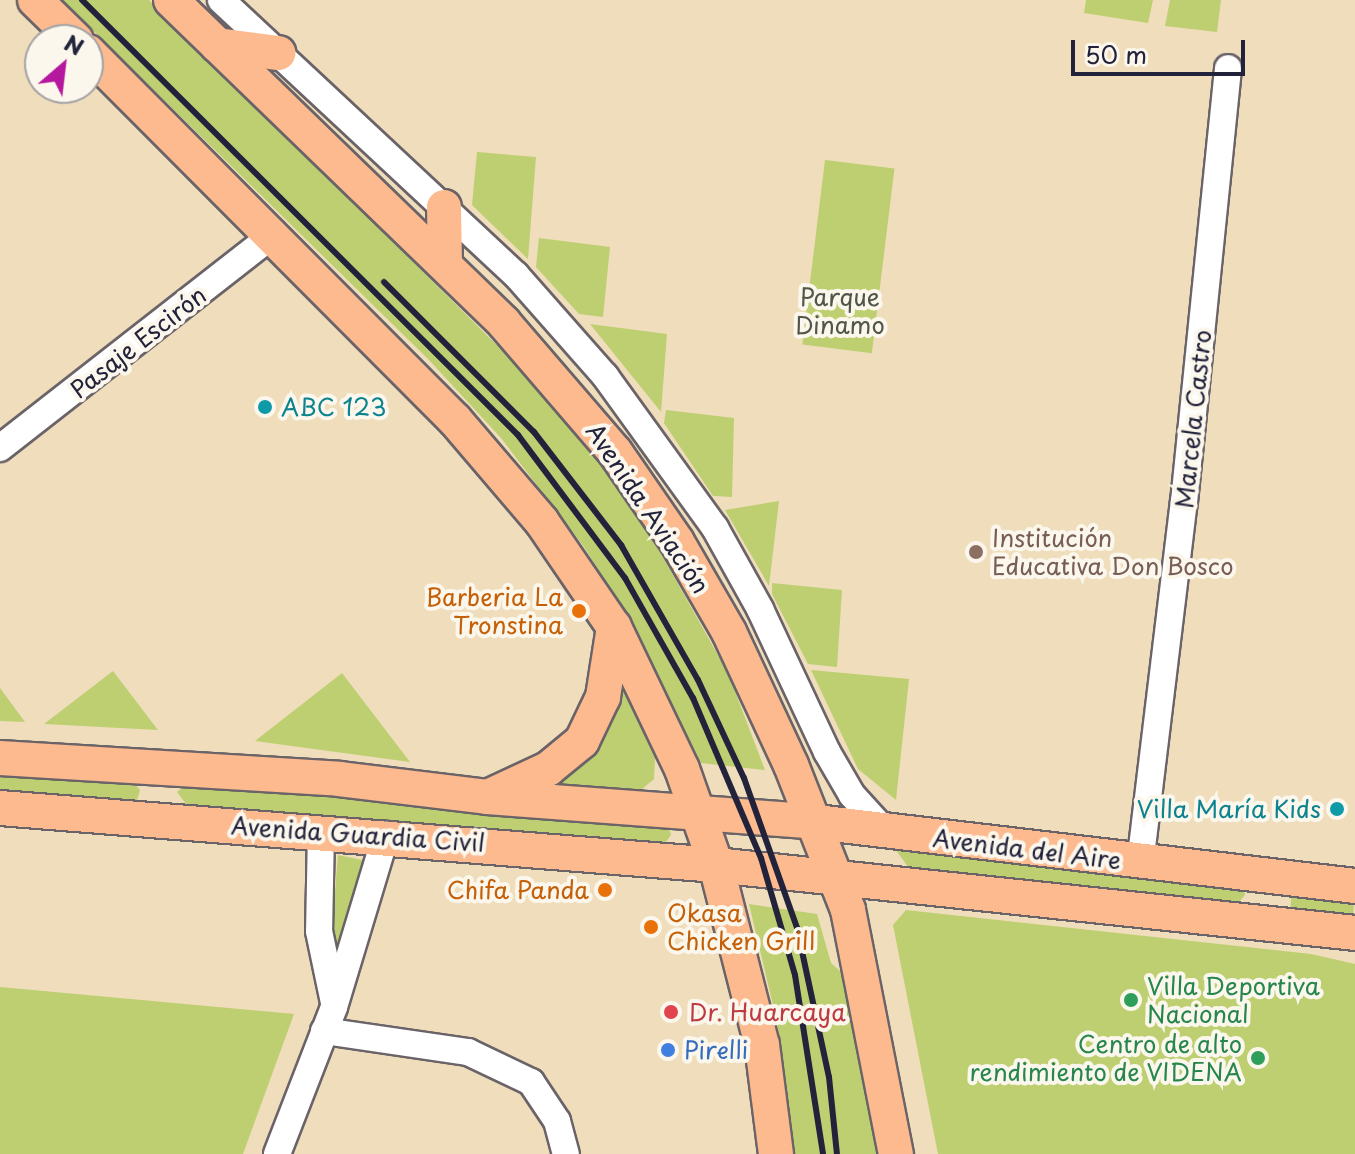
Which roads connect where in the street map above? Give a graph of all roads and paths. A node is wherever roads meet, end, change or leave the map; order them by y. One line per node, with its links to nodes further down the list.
1 (35, 0): 4 (main road)
2 (171, 0): 5 (main road, Avenida Aviación)
3 (221, 0): 6 (street, Avenida Aviación)
4 (60, 24)
5 (217, 45): 6 (main road); 11 (main road, Avenida Aviación)
6 (278, 53): 9 (street, Avenida Aviación)
7 (104, 68): 10 (main road)
8 (1228, 68): 24 (street, Marcela Castro)
9 (444, 207): 11 (main road); 22 (street, Avenida Aviación)
10 (274, 234): 12 (street, Pasaje Escirón); 13 (main road)
11 (445, 264): 20 (main road, Avenida Aviación)
12 (0, 448)
13 (614, 627): 16 (main road); 18 (main road)
14 (0, 758): 15 (main road, Avenida Guardia Civil)
15 (162, 768): 16 (main road, Avenida Guardia Civil); 19 (main road)
16 (487, 797): 18 (main road, Avenida Guardia Civil)
17 (0, 808): 19 (main road, Avenida Guardia Civil)
18 (699, 812): 20 (main road, Avenida del Aire); 25 (main road)
19 (159, 819): 21 (main road, Avenida Guardia Civil)
20 (816, 822): 22 (main road, Avenida del Aire); 27 (main road, Avenida Aviación)
21 (321, 830): 23 (main road, Avenida Guardia Civil); 31 (street)
22 (884, 830): 24 (main road, Avenida del Aire)
23 (386, 835): 25 (main road, Avenida Guardia Civil); 31 (street)
24 (1140, 864): 26 (main road, Avenida del Aire)
25 (716, 865): 27 (main road, Avenida del Aire); 34 (main road)
26 (1265, 877): 28 (main road, Avenida del Aire); 29 (main road)
27 (836, 878): 29 (main road, Avenida del Aire); 35 (main road, Avenida Aviación)
28 (1355, 886)
29 (1262, 920): 30 (main road, Avenida del Aire)
30 (1355, 933)
31 (329, 1019): 32 (street); 33 (street)
32 (277, 1154)
33 (566, 1154)
34 (776, 1154)
35 (896, 1154)

